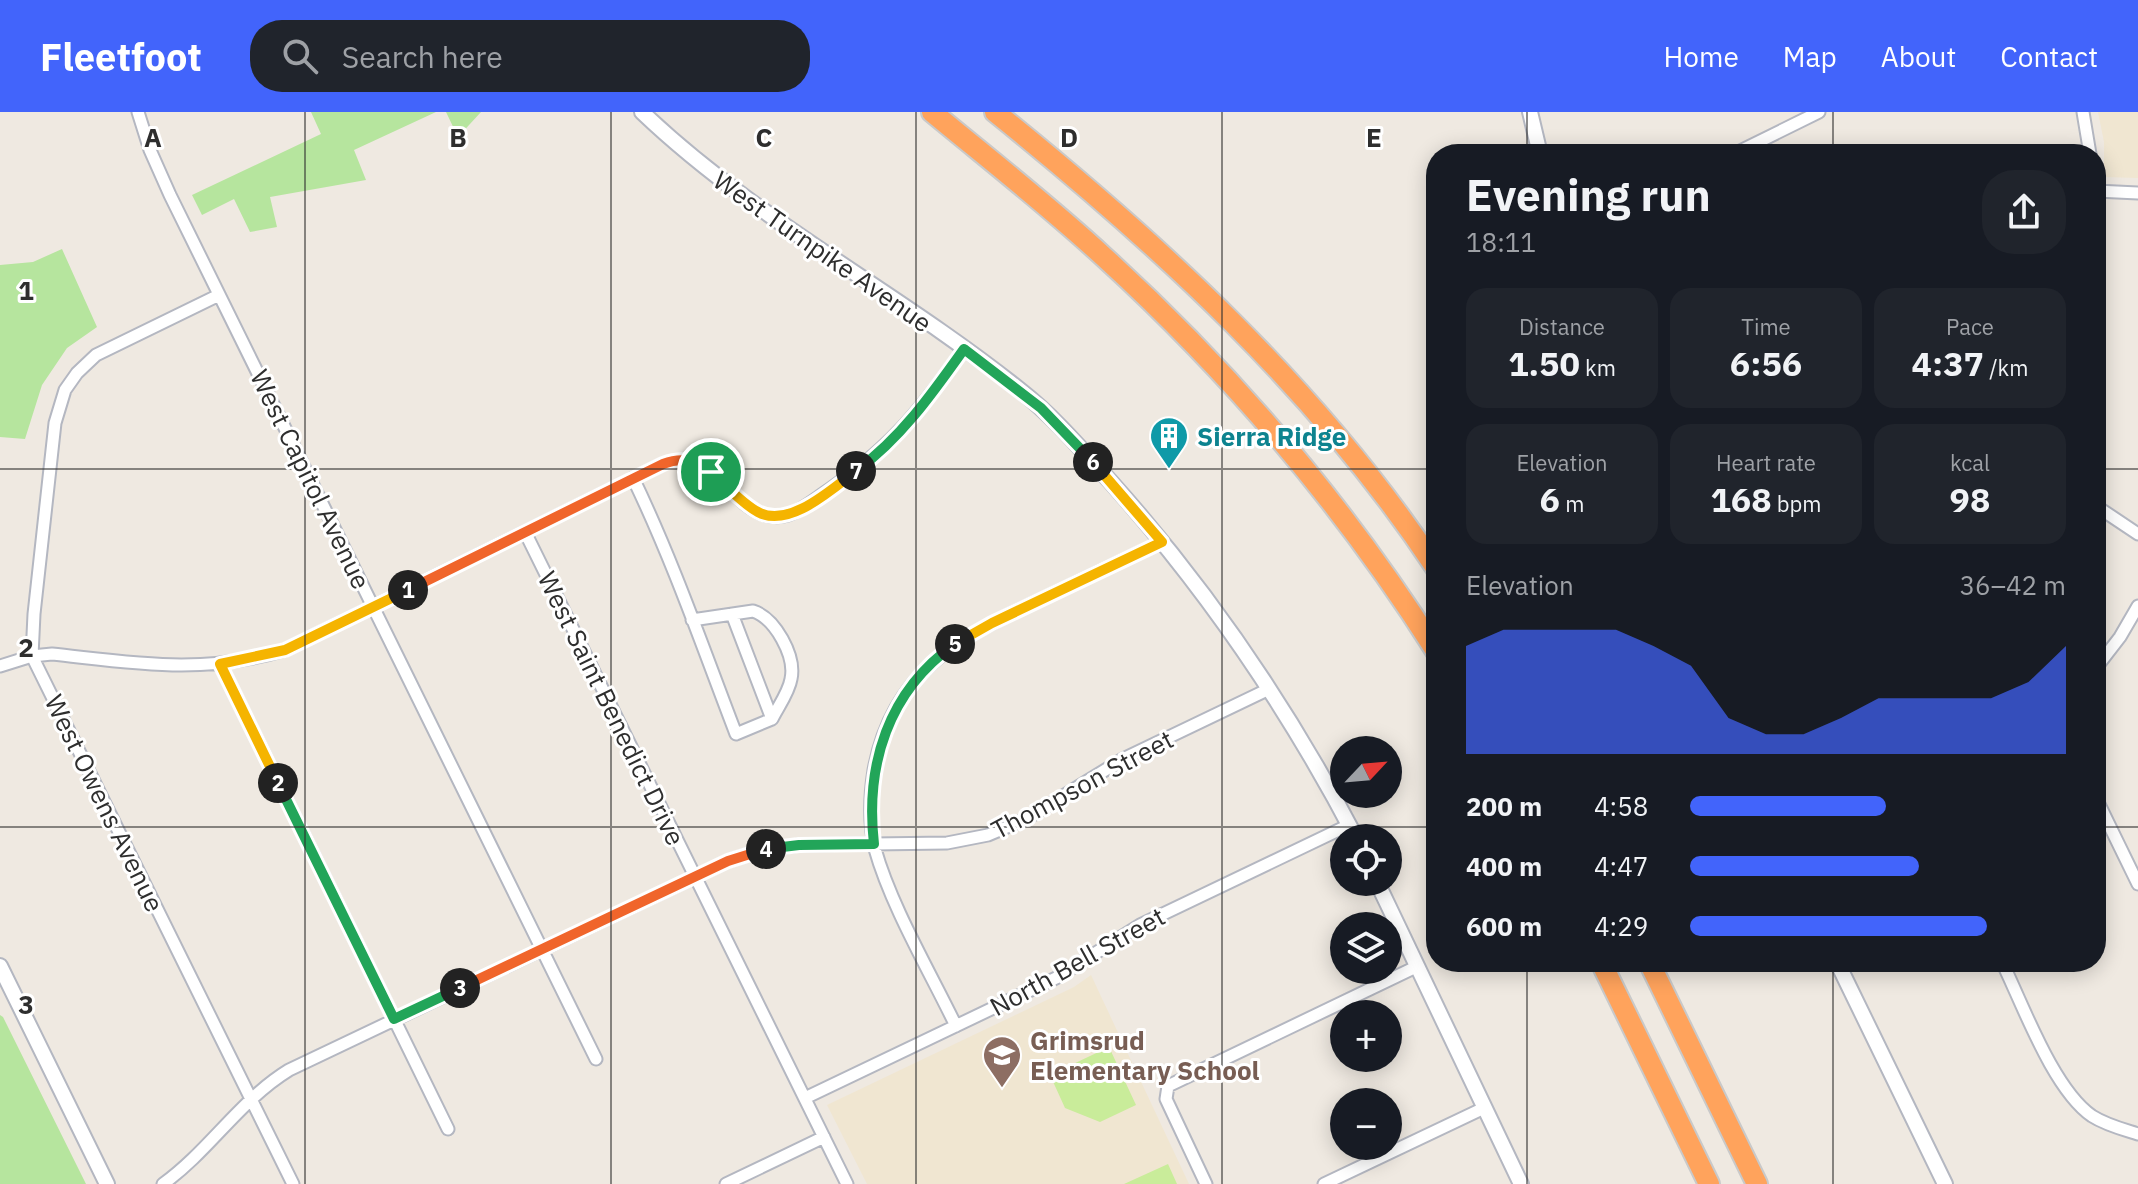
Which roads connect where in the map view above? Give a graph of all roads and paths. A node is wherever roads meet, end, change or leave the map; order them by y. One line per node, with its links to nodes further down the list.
1 (138, 112): 15 (street, West Capitol Avenue)
2 (642, 112): 16 (street, West Turnpike Avenue)
3 (923, 112): 12 (highway)
4 (932, 112): 12 (highway)
5 (995, 112): 22 (highway)
6 (1530, 112): 9 (street)
7 (1819, 112): 10 (street)
8 (2083, 112): 11 (street)
9 (1538, 144)
10 (1754, 144)
11 (2088, 144)
12 (1027, 190): 28 (highway)
13 (2106, 191): 14 (street)
14 (2138, 193)
15 (219, 295): 24 (street, West Capitol Avenue); 29 (street, West Owens Avenue)
16 (964, 349): 17 (street); 21 (street, West Turnpike Avenue)
17 (633, 478): 19 (street); 26 (street)
18 (2106, 513): 20 (street)
19 (525, 532): 24 (street); 39 (street, West Saint Benedict Drive)
20 (2138, 534)
21 (1162, 542): 33 (street, West Turnpike Avenue); 38 (street)
22 (1426, 553)
23 (2138, 606): 27 (street)
24 (374, 607): 31 (street); 42 (street, West Capitol Avenue)
25 (732, 614): 26 (street); 34 (street); 34 (street)
26 (692, 620): 34 (street)
27 (2135, 620): 30 (street)
28 (1426, 637)
29 (32, 656): 31 (street); 32 (street); 53 (street, West Owens Avenue)
30 (2106, 656)
31 (220, 664): 49 (street)
32 (0, 666)
33 (1269, 689): 36 (street, West Turnpike Avenue); 38 (street, Thompson Street)
34 (772, 719)
35 (2106, 818): 40 (street)
36 (1348, 824)
37 (1330, 841): 50 (street, North Bell Street)
38 (874, 844): 39 (street, Thompson Street); 50 (street)
39 (696, 876): 42 (street, Thompson Street); 52 (street, West Saint Benedict Drive)
40 (2138, 884)
41 (1384, 896): 44 (street)
42 (542, 950): 49 (street, Thompson Street); 51 (street, West Capitol Avenue)
43 (0, 966): 58 (street)
44 (1418, 966): 54 (street); 63 (street)
45 (1606, 972): 66 (highway)
46 (1654, 972): 67 (highway)
47 (1842, 972): 68 (street)
48 (2007, 972): 56 (street)
49 (394, 1019): 53 (street, Thompson Street); 55 (street)
50 (956, 1026): 52 (street, North Bell Street)
51 (596, 1059)
52 (805, 1098): 57 (street, West Saint Benedict Drive)
53 (251, 1099): 59 (street, Thompson Street); 60 (street, West Owens Avenue)
54 (1484, 1108): 64 (street); 65 (street)
55 (448, 1129)
56 (2138, 1134)
57 (824, 1137): 61 (street); 62 (street, West Saint Benedict Drive)
58 (107, 1184)
59 (163, 1184)
60 (293, 1184)
61 (726, 1184)
62 (847, 1184)
63 (1206, 1184)
64 (1324, 1184)
65 (1521, 1184)
66 (1709, 1184)
67 (1757, 1184)
68 (1945, 1184)

